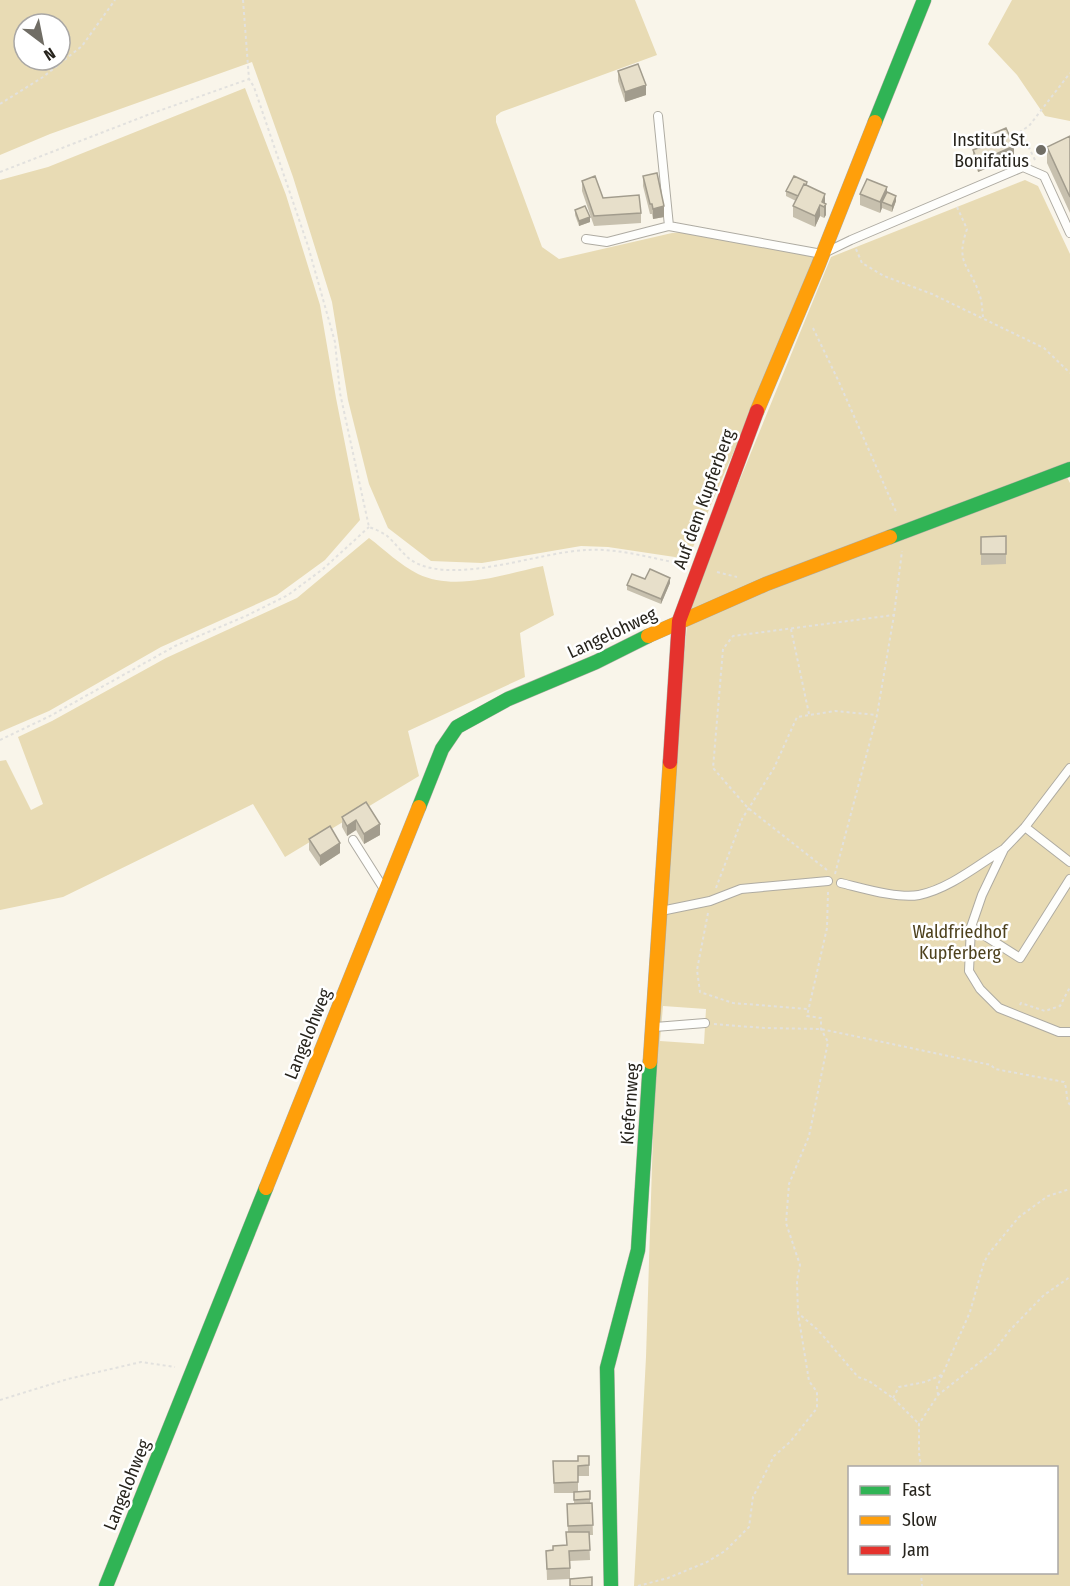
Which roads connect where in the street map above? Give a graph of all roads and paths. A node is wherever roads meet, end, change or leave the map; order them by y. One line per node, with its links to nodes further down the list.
1 (115, 0): 6 (path)
2 (243, 0): 5 (path)
3 (924, 0): 15 (street, Auf dem Kupferberg)
4 (1070, 73): 9 (path)
5 (249, 79): 8 (path); 20 (path)
6 (0, 104)
7 (658, 116): 11 (lane)
8 (0, 172)
9 (1044, 176): 10 (lane); 12 (lane)
10 (953, 198): 14 (lane); 17 (path)
11 (669, 226): 13 (lane); 15 (lane)
12 (1070, 233)
13 (586, 239)
14 (851, 240): 15 (lane); 17 (path)
15 (822, 254): 16 (street, Auf dem Kupferberg)
16 (801, 304): 21 (path); 22 (street, Auf dem Kupferberg)
17 (983, 317): 18 (path)
18 (1070, 373)
19 (1070, 469): 21 (street)
20 (369, 527): 22 (path); 29 (path)
21 (904, 532): 24 (path); 25 (street)
22 (699, 568): 23 (path); 25 (street, Auf dem Kupferberg)
23 (744, 578)
24 (894, 615): 26 (path); 28 (path)
25 (679, 621): 39 (street, Langelohweg); 41 (street, Kiefernweg)
26 (791, 629): 27 (path); 31 (path)
27 (809, 715): 28 (path); 31 (path)
28 (877, 715): 31 (path)
29 (0, 741)
30 (1070, 768): 32 (lane)
31 (748, 808): 40 (path)
32 (1025, 827): 34 (lane); 35 (lane)
33 (353, 840): 39 (lane)
34 (1004, 849): 38 (lane); 42 (lane)
35 (1070, 862)
36 (1070, 879): 42 (lane)
37 (828, 881): 40 (lane); 44 (path)
38 (841, 883)
39 (386, 892): 54 (street, Langelohweg)
40 (710, 901): 41 (lane); 44 (path)
41 (660, 912): 47 (street, Kiefernweg)
42 (971, 927): 45 (lane)
43 (1070, 987): 45 (path)
44 (808, 1010): 48 (path)
45 (1012, 1014): 49 (lane)
46 (705, 1023): 47 (lane); 48 (path)
47 (653, 1027): 62 (street, Kiefernweg)
48 (821, 1029): 50 (path); 53 (path)
49 (1070, 1032)
50 (1070, 1105)
51 (1070, 1190): 55 (path)
52 (1070, 1277): 56 (path)
53 (798, 1313): 57 (path); 63 (path)
54 (191, 1374): 58 (path); 61 (street, Langelohweg)
55 (944, 1374): 56 (path); 57 (path)
56 (938, 1395): 59 (path)
57 (893, 1398): 59 (path)
58 (0, 1400)
59 (919, 1424): 60 (path)
60 (921, 1466)
61 (106, 1586)
62 (611, 1586)
63 (638, 1586)

